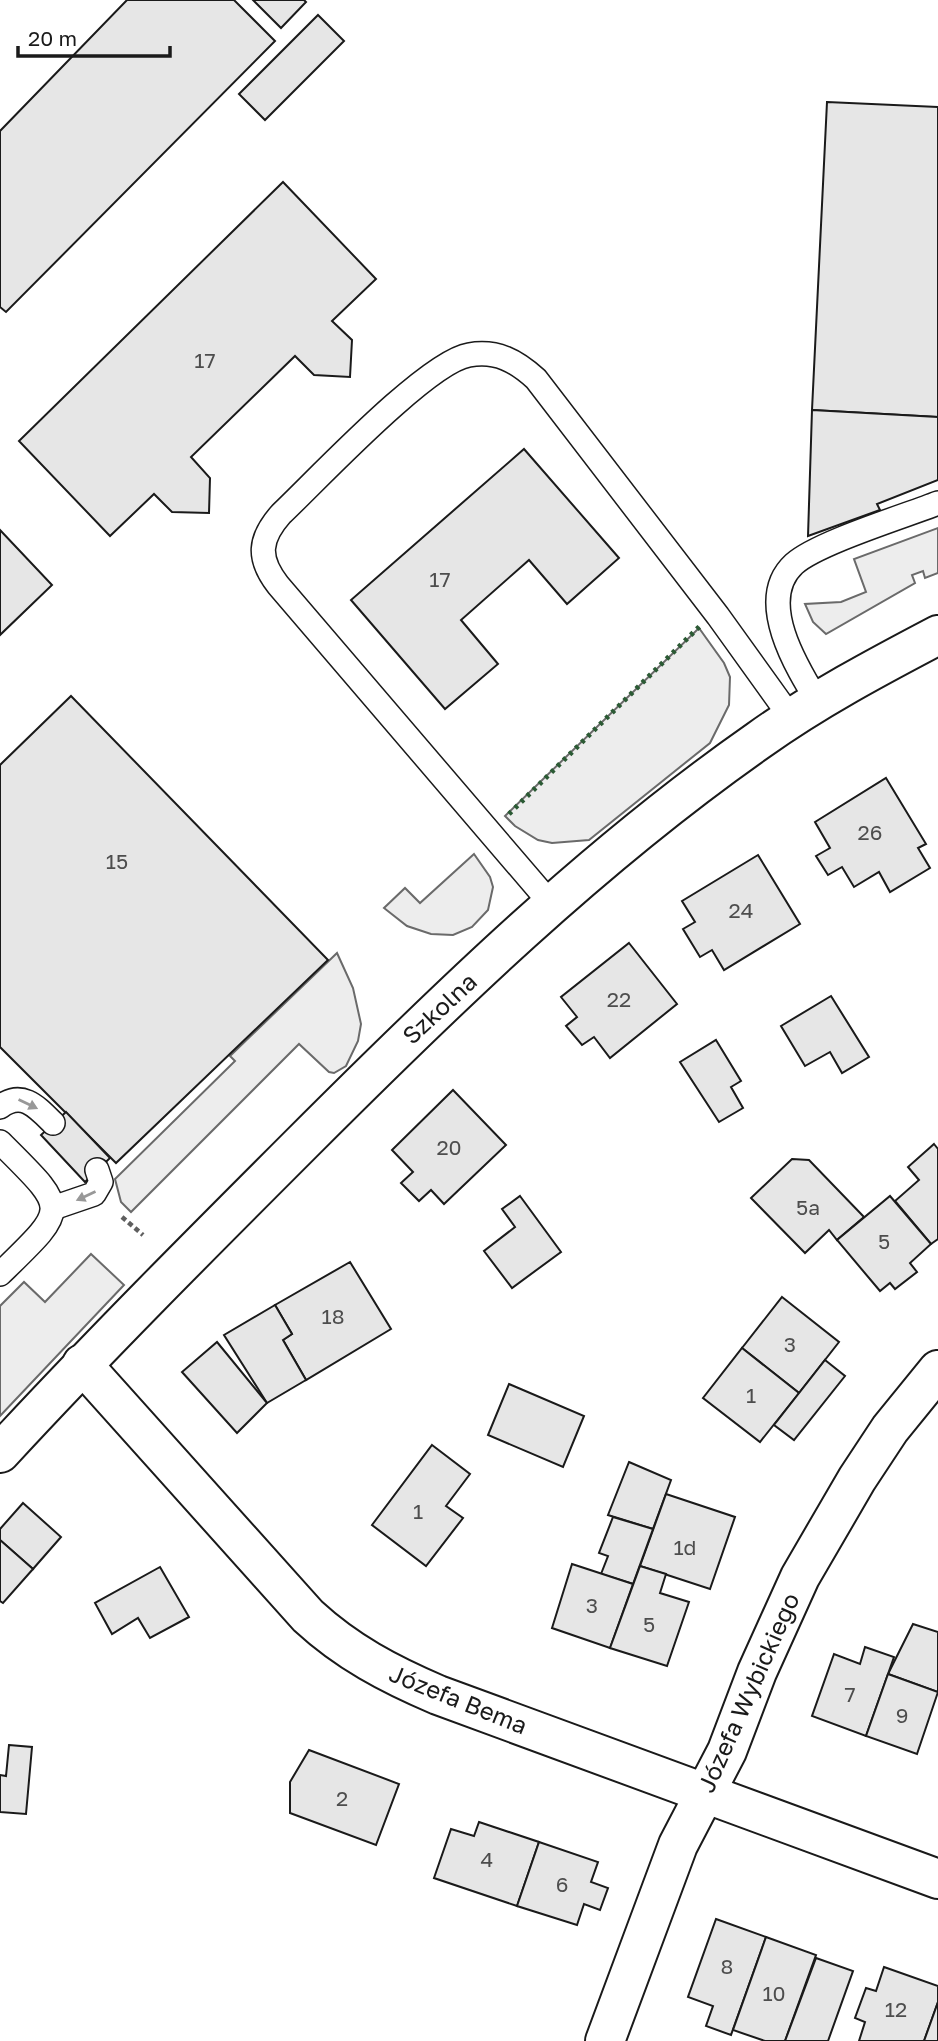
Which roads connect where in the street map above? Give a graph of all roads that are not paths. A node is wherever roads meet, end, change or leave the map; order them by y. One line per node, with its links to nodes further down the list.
1 (938, 503): 3 (lane)
2 (938, 635): 3 (street, Szkolna)
3 (805, 710): 4 (street, Szkolna); 4 (lane)
4 (552, 905): 11 (street, Szkolna)
5 (0, 1107): 6 (lane, one-way to 6)
6 (54, 1124)
7 (0, 1142): 9 (lane)
8 (97, 1181): 9 (lane, one-way to 9)
9 (53, 1208): 10 (lane)
10 (0, 1274)
11 (82, 1364): 13 (street, Szkolna); 14 (street, Józefa Bema)
12 (938, 1370): 14 (street, Józefa Wybickiego)
13 (0, 1453)
14 (705, 1793): 15 (street, Józefa Bema); 16 (street, Józefa Wybickiego)
15 (938, 1879)
16 (605, 2041)

